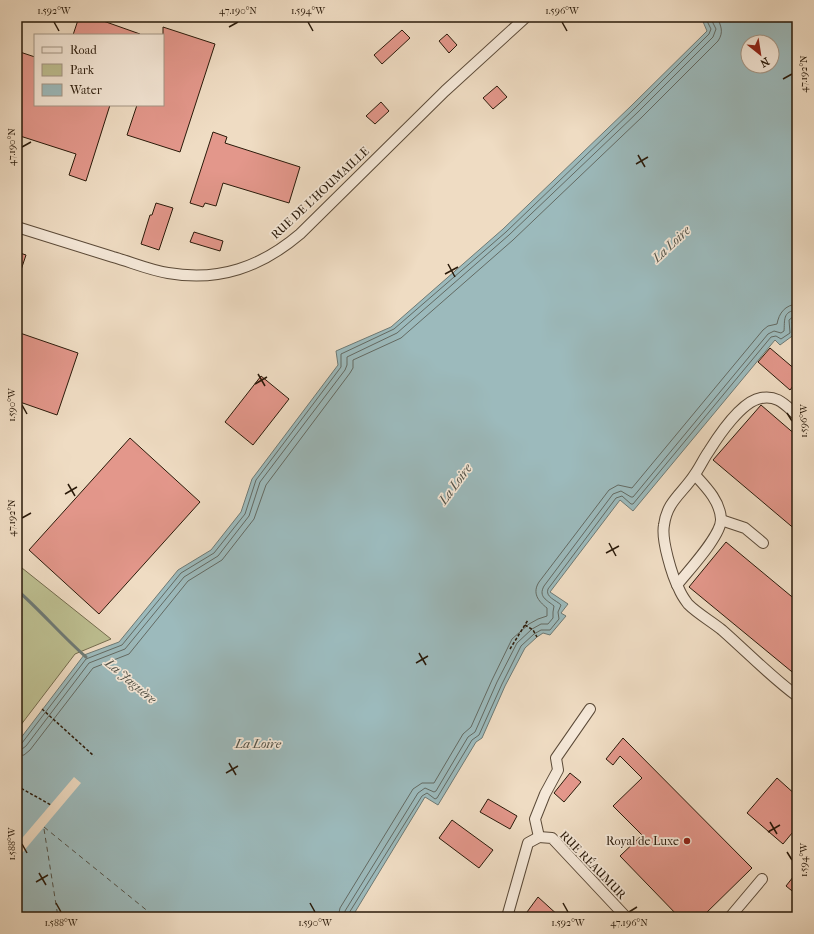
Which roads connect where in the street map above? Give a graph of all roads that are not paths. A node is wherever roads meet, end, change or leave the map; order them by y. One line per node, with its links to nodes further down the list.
1 (526, 17): 2 (street, RUE DE L'HOUMAILLE)
2 (17, 227)
3 (797, 415): 4 (street)
4 (695, 475): 5 (street); 7 (street)
5 (721, 520): 6 (street); 7 (street)
6 (763, 543)
7 (677, 585): 8 (street)
8 (797, 696)
9 (590, 709): 10 (street)
10 (539, 837): 12 (street); 13 (street, RUE RÉAUMUR)
11 (762, 879): 14 (street)
12 (507, 917)
13 (626, 917)
14 (730, 917)

